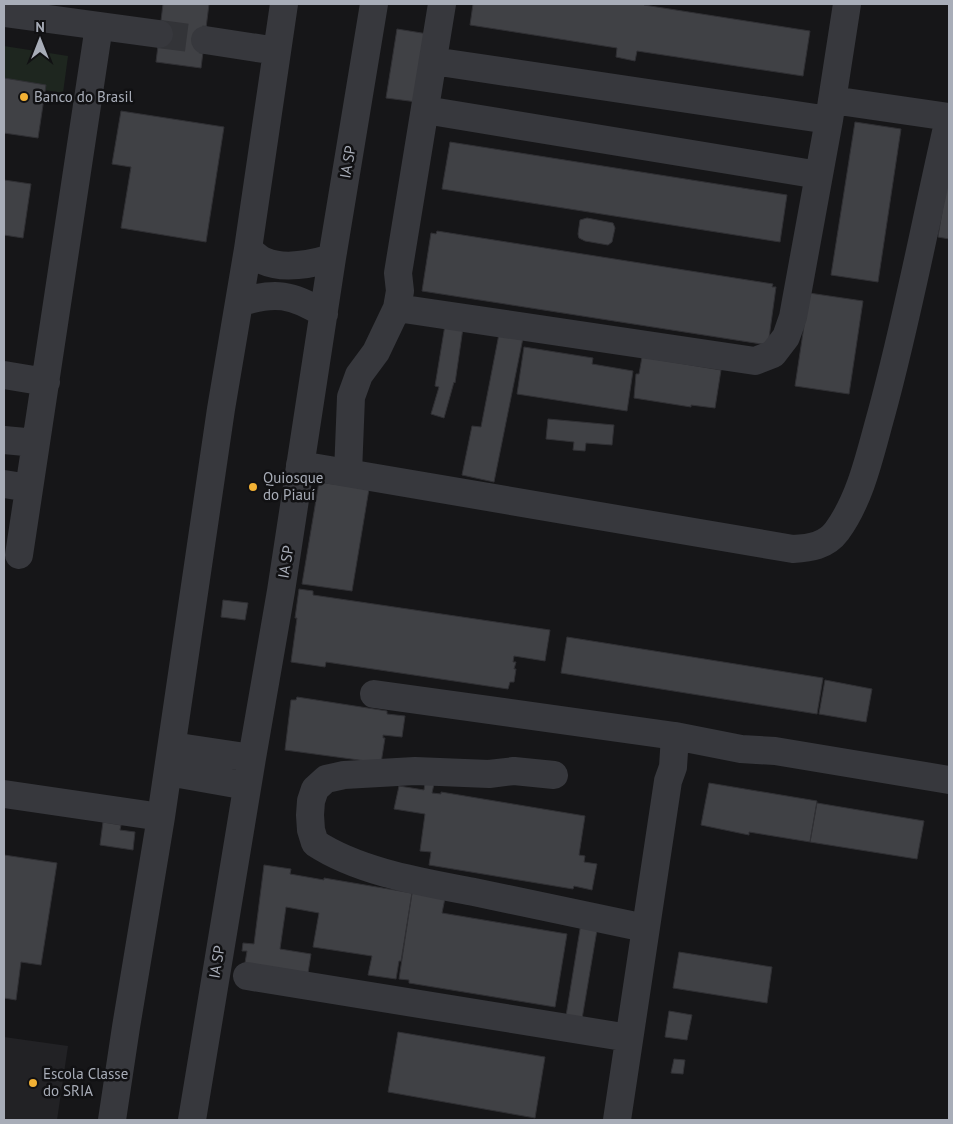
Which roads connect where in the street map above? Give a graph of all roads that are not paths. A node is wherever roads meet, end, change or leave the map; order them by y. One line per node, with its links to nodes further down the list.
1 (284, 4): 9 (street)
2 (374, 4): 16 (street, IA SP)
3 (442, 4): 10 (street)
4 (847, 4): 12 (street)
5 (4, 13): 6 (street)
6 (99, 26): 7 (street); 21 (street)
7 (159, 34)
8 (205, 40): 9 (street)
9 (277, 51): 15 (street)
10 (433, 61): 11 (street); 12 (street)
11 (425, 110): 14 (street); 18 (street)
12 (831, 110): 13 (street); 14 (street)
13 (949, 118): 25 (street)
14 (819, 175): 18 (street)
15 (248, 249): 16 (street); 17 (street)
16 (332, 258): 19 (street, IA SP)
17 (239, 303): 19 (street); 31 (street)
18 (397, 308): 25 (street)
19 (324, 314): 24 (street, IA SP)
20 (4, 375): 21 (street)
21 (46, 382): 23 (street)
22 (4, 440): 23 (street)
23 (36, 443): 26 (street)
24 (300, 466): 25 (street); 30 (street, IA SP)
25 (348, 473)
26 (17, 486): 27 (street)
27 (15, 543)
28 (374, 694): 29 (street)
29 (675, 736): 33 (street); 37 (street)
30 (252, 758): 31 (street); 34 (street, IA SP)
31 (170, 759): 34 (street); 36 (street)
32 (554, 775): 37 (street)
33 (949, 780)
34 (247, 786): 41 (street, IA SP)
35 (4, 794): 36 (street)
36 (161, 817): 40 (street)
37 (645, 928): 39 (street)
38 (247, 976): 39 (street)
39 (629, 1038): 42 (street)
40 (112, 1120)
41 (192, 1120)
42 (617, 1120)

